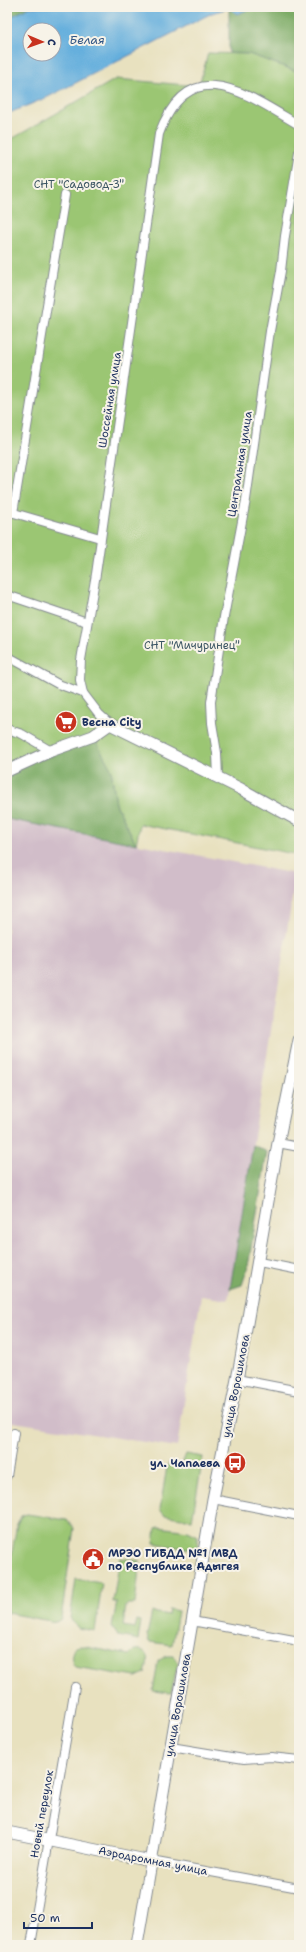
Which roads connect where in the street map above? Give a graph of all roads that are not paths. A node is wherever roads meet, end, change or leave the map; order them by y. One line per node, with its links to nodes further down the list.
1 (299, 125): 5 (street, Шоссейная улица)
2 (299, 153): 14 (street, Центральная улица)
3 (66, 195): 4 (street)
4 (10, 512): 5 (street)
5 (100, 538): 7 (street, Шоссейная улица)
6 (7, 595): 7 (street)
7 (87, 622): 9 (street, Шоссейная улица)
8 (7, 656): 9 (street)
9 (83, 692): 10 (street)
10 (110, 724): 12 (street); 14 (street)
11 (7, 729): 12 (street)
12 (51, 751): 13 (street)
13 (7, 771)
14 (218, 777): 15 (street)
15 (299, 821)
16 (299, 1040): 17 (street, улица Ворошилова)
17 (278, 1143): 18 (street); 19 (street, улица Ворошилова)
18 (299, 1148)
19 (259, 1262): 20 (street); 21 (street, улица Ворошилова)
20 (299, 1270)
21 (237, 1379): 22 (street); 25 (street, улица Ворошилова)
22 (299, 1391)
23 (14, 1433): 24 (street)
24 (7, 1476)
25 (213, 1499): 26 (street); 27 (street, улица Ворошилова)
26 (299, 1516)
27 (192, 1621): 28 (street); 30 (street, улица Ворошилова)
28 (299, 1641)
29 (75, 1687): 33 (street, Новый переулок)
30 (171, 1746): 31 (street); 34 (street, улица Ворошилова)
31 (299, 1760)
32 (7, 1832): 33 (street, Аэродромная улица)
33 (49, 1840): 34 (street, Аэродромная улица); 36 (street, Новый переулок)
34 (151, 1861): 35 (street, Аэродромная улица); 37 (street, улица Ворошилова)
35 (299, 1888)
36 (31, 1945)
37 (137, 1945)

